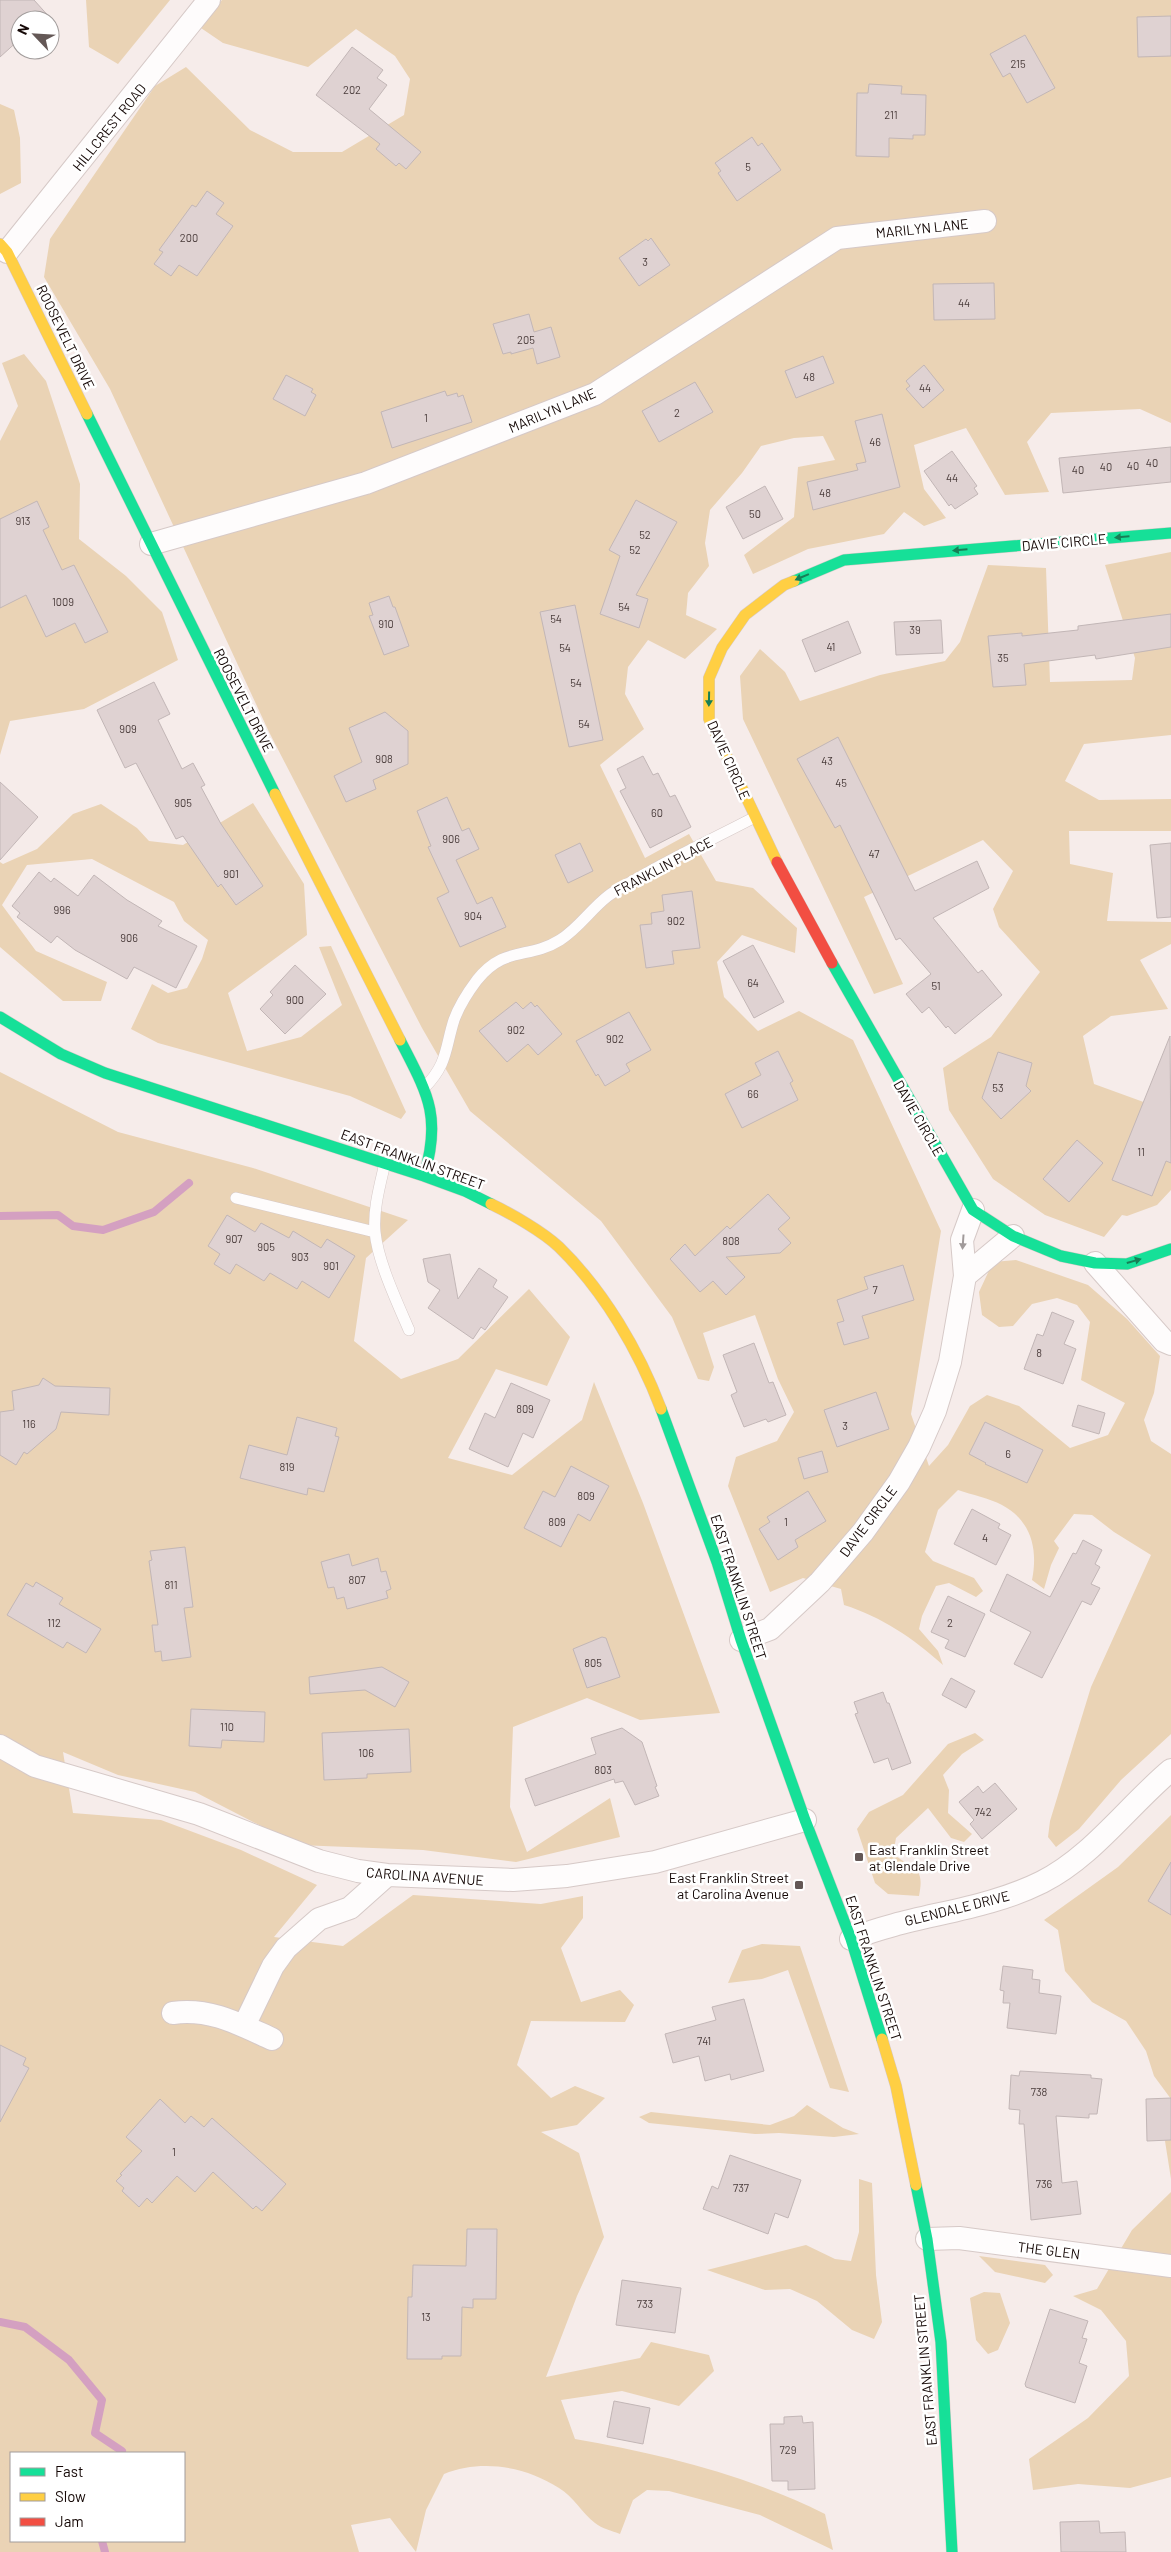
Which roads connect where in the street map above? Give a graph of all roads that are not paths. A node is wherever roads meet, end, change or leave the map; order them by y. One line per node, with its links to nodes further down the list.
1 (209, 0): 3 (street, HILLCREST ROAD)
2 (985, 221): 5 (street, MARILYN LANE)
3 (4, 248): 5 (street, ROOSEVELT DRIVE)
4 (1171, 533): 6 (street, DAVIE CIRCLE, one-way to 6)
5 (151, 544): 8 (street, ROOSEVELT DRIVE)
6 (755, 817): 8 (lane, FRANKLIN PLACE); 12 (street, DAVIE CIRCLE)
7 (0, 1017): 9 (street, EAST FRANKLIN STREET)
8 (424, 1088): 10 (street, ROOSEVELT DRIVE)
9 (385, 1163): 10 (street, EAST FRANKLIN STREET); 13 (lane)
10 (424, 1176): 20 (street, EAST FRANKLIN STREET)
11 (236, 1198): 13 (lane)
12 (973, 1210): 14 (street, DAVIE CIRCLE); 17 (street, DAVIE CIRCLE, one-way to 17)
13 (375, 1232): 18 (lane)
14 (1013, 1236): 16 (street, DAVIE CIRCLE); 17 (street)
15 (1171, 1248): 16 (street, DAVIE CIRCLE, one-way to 15)
16 (1094, 1263): 19 (street)
17 (965, 1276): 20 (street, DAVIE CIRCLE)
18 (409, 1330)
19 (1171, 1344)
20 (740, 1640): 23 (street, EAST FRANKLIN STREET)
21 (0, 1746): 24 (street, CAROLINA AVENUE)
22 (1171, 1770): 25 (street, GLENDALE DRIVE)
23 (805, 1820): 24 (street, CAROLINA AVENUE); 25 (street, EAST FRANKLIN STREET)
24 (387, 1875): 27 (street)
25 (852, 1939): 29 (street, EAST FRANKLIN STREET)
26 (173, 2013): 27 (street)
27 (244, 2026): 28 (street)
28 (272, 2039)
29 (927, 2238): 30 (street, THE GLEN); 31 (street, EAST FRANKLIN STREET)
30 (1171, 2266)
31 (952, 2552)

